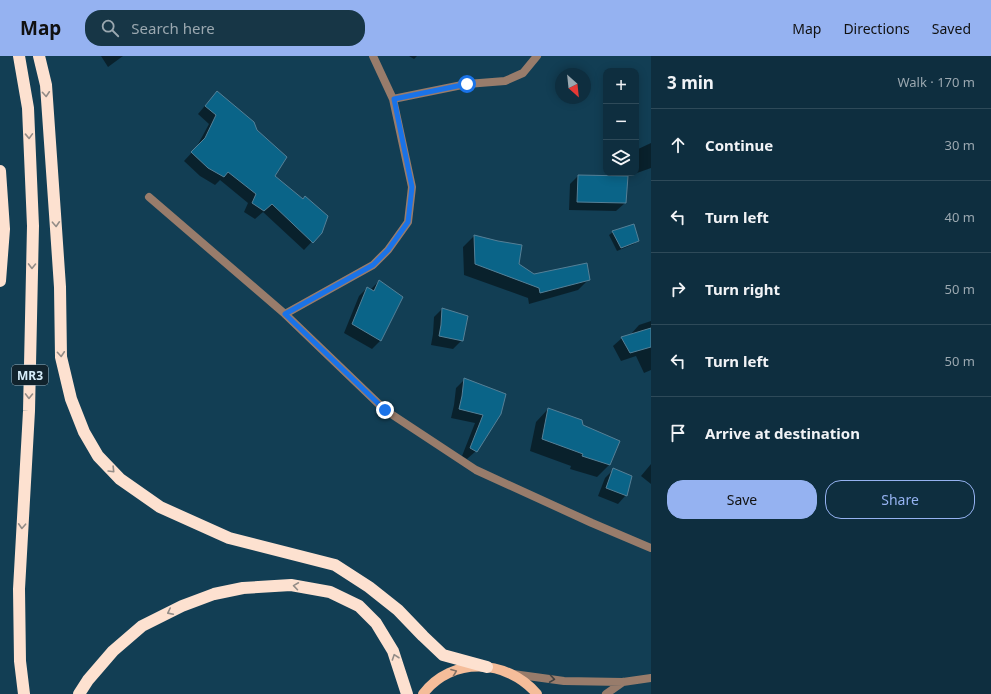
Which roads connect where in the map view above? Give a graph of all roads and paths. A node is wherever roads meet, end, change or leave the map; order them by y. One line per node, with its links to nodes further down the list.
1 (19, 56): 15 (highway, MR3, one-way to 15)
2 (39, 56): 11 (highway, one-way to 11)
3 (373, 56): 5 (street)
4 (536, 56): 5 (street)
5 (394, 99): 9 (street)
6 (0, 171): 8 (highway)
7 (149, 197): 9 (street)
8 (0, 281)
9 (285, 314): 10 (street)
10 (651, 548)
11 (488, 666): 12 (main road); 18 (main road, one-way to 11)
12 (514, 674): 14 (street, one-way to 14); 19 (main road)
13 (651, 678): 14 (street)
14 (623, 682): 20 (street)
15 (24, 694)
16 (78, 694): 17 (highway, one-way to 16)
17 (407, 694)
18 (423, 694)
19 (537, 694)
20 (606, 694)

